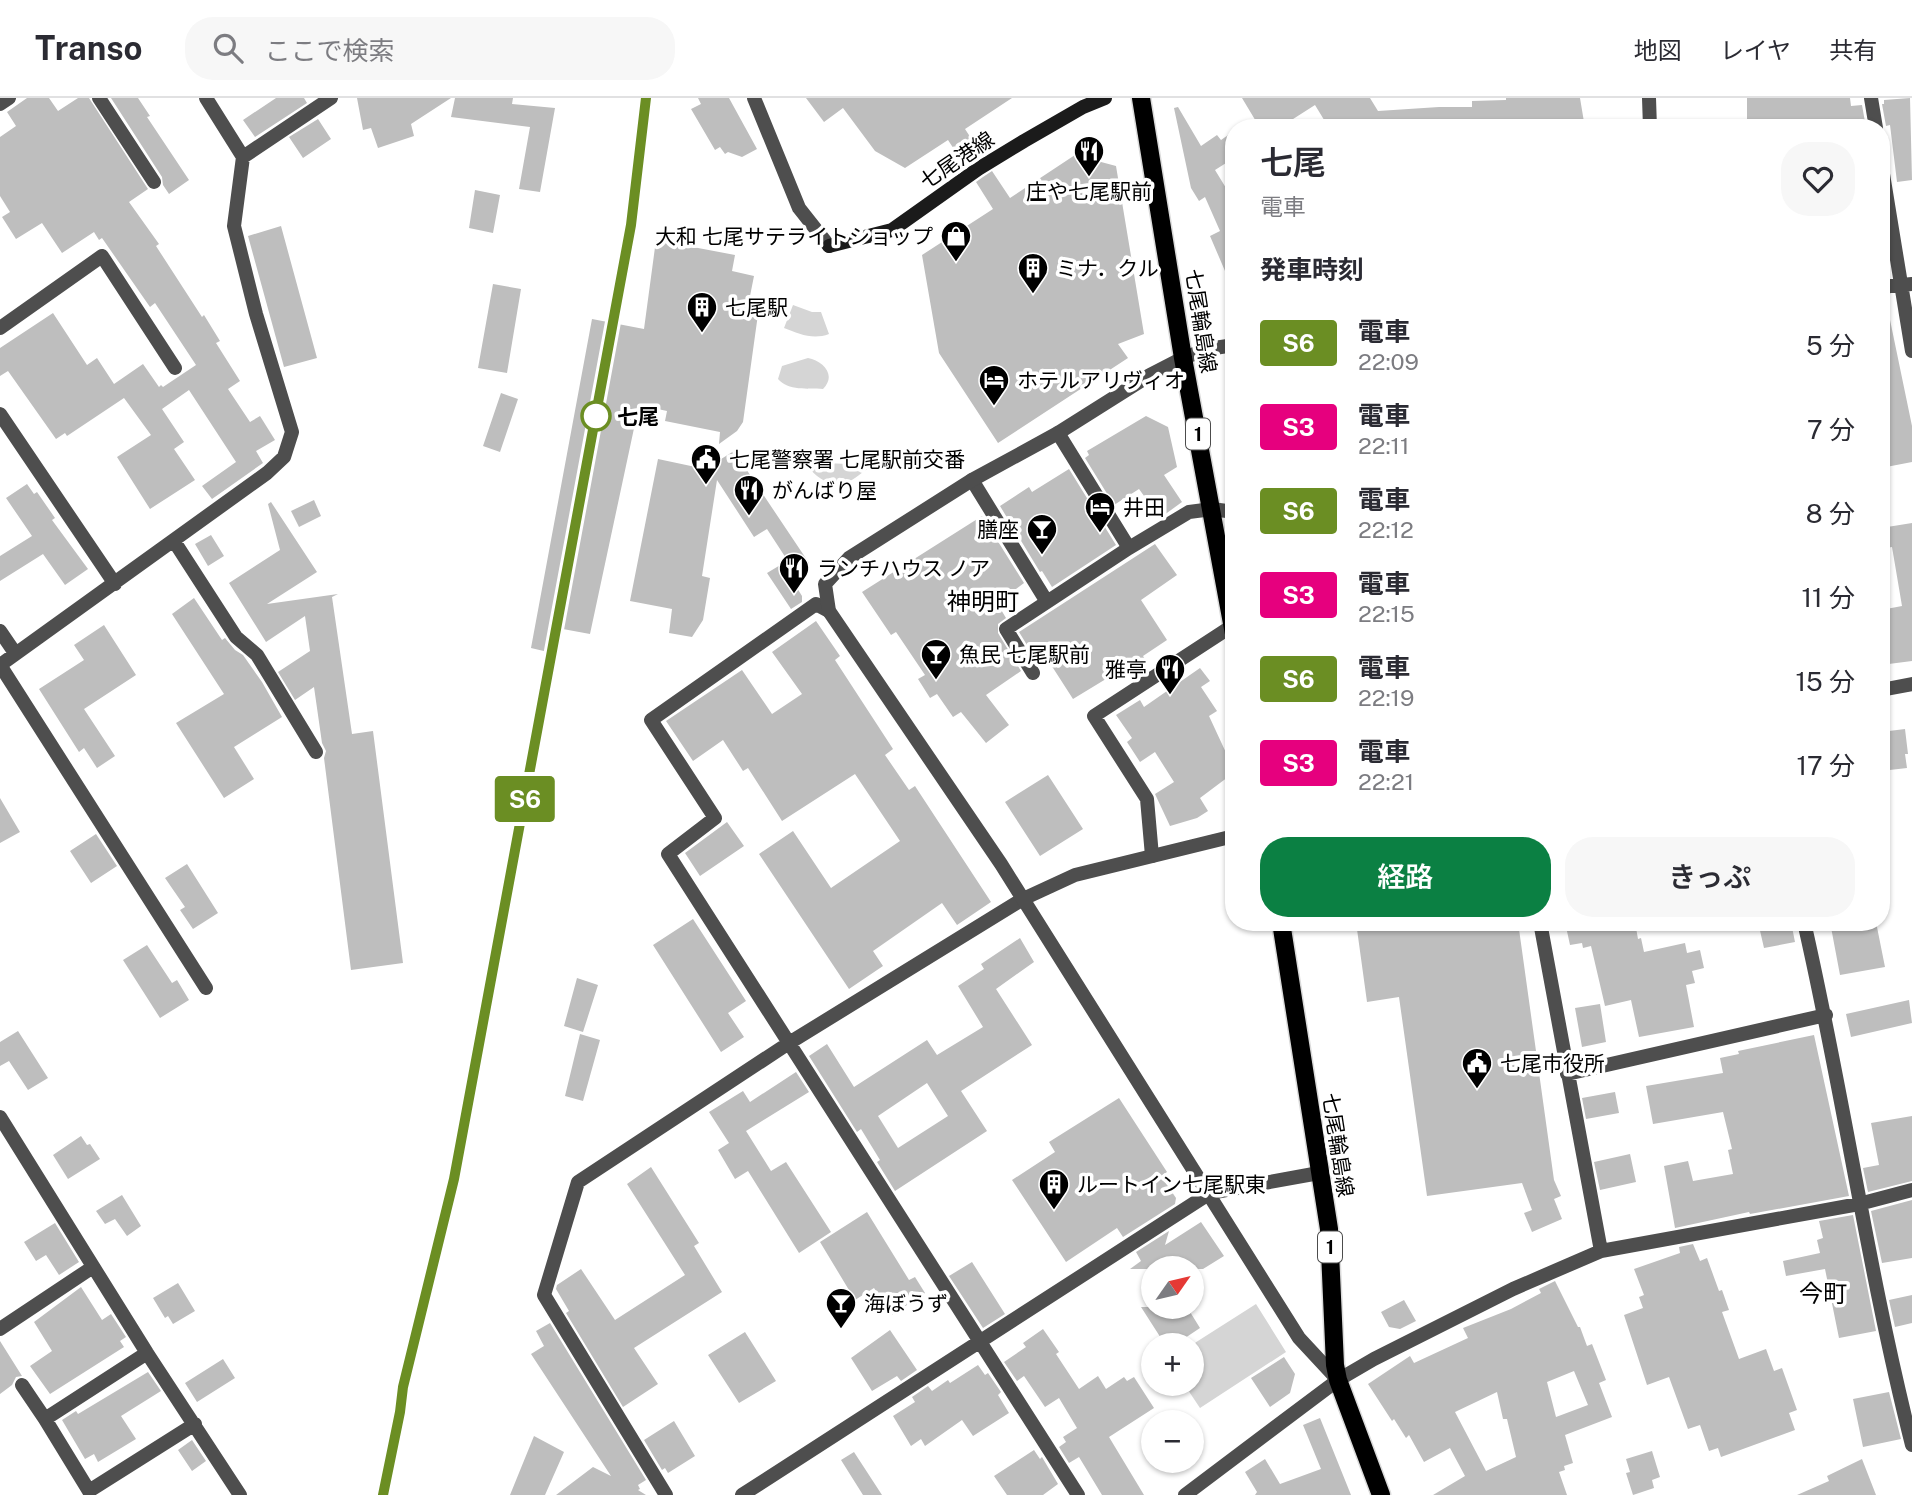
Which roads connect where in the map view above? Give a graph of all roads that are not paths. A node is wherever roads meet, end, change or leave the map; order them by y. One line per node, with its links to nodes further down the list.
1 (9, 98): 10 (street)
2 (99, 98): 14 (street)
3 (206, 98): 13 (street)
4 (331, 98): 13 (street)
5 (754, 98): 16 (street)
6 (1105, 98): 16 (main road, 七尾港線)
7 (1141, 98): 21 (main road, 七尾輪島線 / 1)
8 (1649, 98): 11 (street)
9 (1871, 98): 12 (street)
10 (0, 104)
11 (1650, 119)
12 (1874, 119)
13 (243, 157): 28 (street)
14 (154, 182)
15 (1890, 206): 17 (street)
16 (829, 246)
17 (1906, 285): 20 (street)
18 (0, 327): 22 (street)
19 (1225, 346): 21 (street)
20 (1912, 351)
21 (1183, 358): 24 (street); 26 (main road, 七尾輪島線 / 1)
22 (175, 368)
23 (0, 414): 30 (street)
24 (1058, 433): 25 (street); 29 (street)
25 (972, 480): 32 (street); 33 (street)
26 (1212, 509): 27 (street); 29 (street); 31 (main road, 七尾輪島線 / 1)
27 (1225, 511)
28 (174, 541): 30 (street); 41 (street)
29 (1129, 548): 32 (street)
30 (116, 584): 36 (street)
31 (1225, 584)
32 (1047, 602): 38 (street)
33 (829, 611): 44 (street); 50 (street)
34 (0, 631): 36 (street)
35 (1225, 635): 43 (street)
36 (15, 653): 37 (street)
37 (0, 665): 48 (street)
38 (1033, 673)
39 (1912, 684): 40 (street)
40 (1890, 688)
41 (316, 752)
42 (1225, 838): 43 (street)
43 (1152, 856): 44 (street)
44 (1023, 899): 50 (street); 55 (street)
45 (1282, 931): 53 (main road, 七尾輪島線 / 1)
46 (1542, 931): 51 (street)
47 (1806, 931): 49 (street)
48 (206, 988)
49 (1826, 1015): 51 (street); 56 (street)
50 (789, 1043): 60 (street); 69 (street)
51 (1567, 1074): 57 (street)
52 (0, 1117): 58 (street)
53 (1319, 1173): 55 (street); 62 (main road, 七尾輪島線 / 1)
54 (1912, 1190): 56 (street)
55 (1210, 1193): 60 (street); 62 (street)
56 (1859, 1204): 57 (street); 66 (street)
57 (1601, 1251): 62 (street)
58 (93, 1267): 59 (street); 61 (street)
59 (0, 1329)
60 (980, 1341): 70 (street); 71 (street)
61 (147, 1353): 64 (street); 65 (street)
62 (1338, 1380): 72 (street); 73 (main road, 七尾輪島線 / 1)
63 (22, 1385): 64 (street)
64 (45, 1419): 67 (street)
65 (195, 1424): 67 (street); 68 (street)
66 (1912, 1445)
67 (86, 1493)
68 (240, 1495)
69 (666, 1495)
70 (742, 1495)
71 (1078, 1495)
72 (1185, 1495)
73 (1381, 1495)

